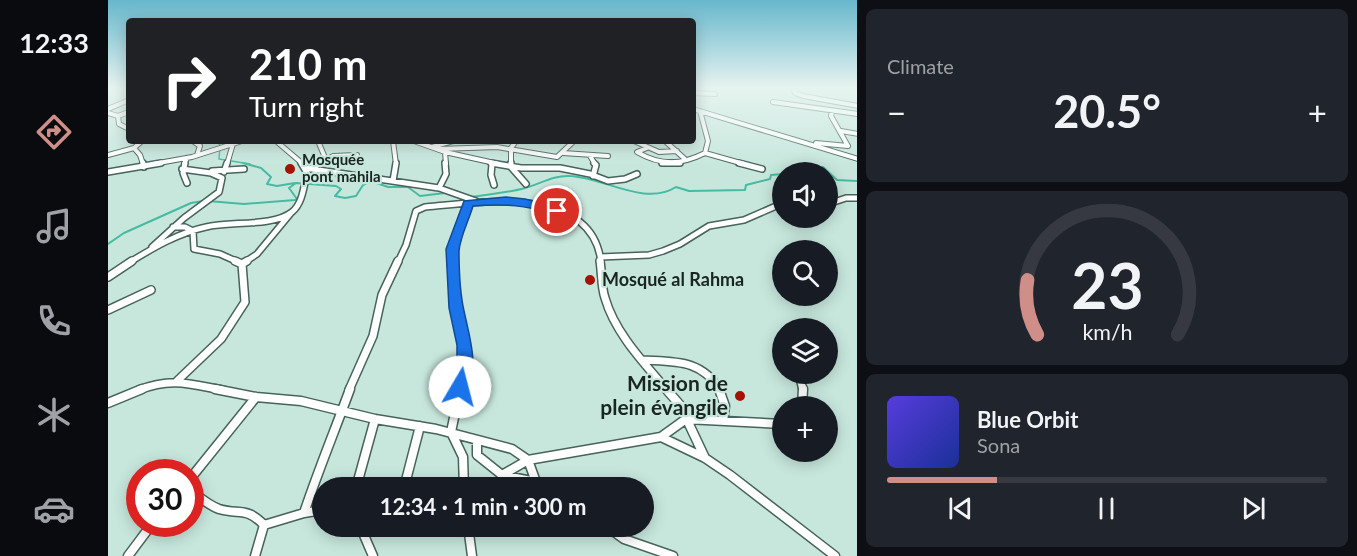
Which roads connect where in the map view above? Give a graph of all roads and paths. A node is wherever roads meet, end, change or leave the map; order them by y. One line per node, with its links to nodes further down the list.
1 (114, 114): 6 (street)
2 (124, 114): 6 (street)
3 (701, 114): 31 (street)
4 (710, 114): 10 (street)
5 (831, 114): 8 (street)
6 (118, 116): 7 (street)
7 (126, 127)
8 (841, 131): 9 (street); 23 (street)
9 (857, 134)
10 (804, 141): 23 (street); 32 (street)
11 (139, 144): 25 (street)
12 (197, 144): 34 (street)
13 (233, 144): 34 (street); 49 (street)
14 (279, 144): 48 (street)
15 (318, 144): 40 (street)
16 (393, 144): 55 (street)
17 (423, 144): 24 (street)
18 (442, 144): 24 (street)
19 (514, 144): 26 (street)
20 (571, 144): 30 (street)
21 (640, 144): 27 (street)
22 (668, 144): 29 (street)
23 (848, 146): 32 (street)
24 (432, 147): 28 (street)
25 (134, 148): 33 (street); 43 (street)
26 (511, 148): 28 (street); 30 (street); 44 (street)
27 (647, 148): 29 (street); 41 (street)
28 (442, 151): 42 (street); 59 (street)
29 (677, 152): 41 (street)
30 (563, 153): 36 (street)
31 (705, 153): 41 (street); 45 (street)
32 (843, 154): 39 (street)
33 (108, 155)
34 (197, 155): 38 (street)
35 (357, 155): 40 (street)
36 (590, 156): 37 (street); 53 (street)
37 (608, 156)
38 (187, 158): 43 (street); 46 (street)
39 (857, 159)
40 (326, 160): 48 (street)
41 (686, 160)
42 (492, 164): 44 (street); 58 (street)
43 (144, 167): 50 (street)
44 (511, 167): 53 (street); 57 (street)
45 (762, 168)
46 (182, 169): 51 (street); 56 (street)
47 (244, 169): 49 (street)
48 (308, 169): 55 (street); 64 (street)
49 (225, 170): 51 (street); 54 (street)
50 (108, 172)
51 (207, 172): 54 (street)
52 (637, 174): 53 (street)
53 (592, 176)
54 (222, 178): 65 (street)
55 (393, 181): 59 (street)
56 (187, 183)
57 (526, 184)
58 (494, 185)
59 (439, 188): 61 (street)
60 (857, 198): 62 (street)
61 (470, 200): 68 (street); 77 (street); 83 (street)
62 (838, 201)
63 (772, 208): 68 (street)
64 (292, 212): 66 (street); 69 (street)
65 (173, 227): 66 (street); 67 (street)
66 (193, 231): 67 (street); 69 (street)
67 (148, 250): 70 (street)
68 (600, 257): 73 (street)
69 (242, 264): 74 (street)
70 (108, 278)
71 (151, 290): 72 (street)
72 (108, 310)
73 (642, 360): 78 (street); 80 (street)
74 (177, 381): 75 (street); 76 (street)
75 (256, 397): 77 (street); 88 (street)
76 (108, 403)
77 (343, 411): 79 (street); 97 (street)
78 (686, 419): 80 (street); 84 (street); 86 (street)
79 (375, 420): 82 (street); 90 (street)
80 (723, 421): 81 (street)
81 (772, 423)
82 (420, 426): 83 (street); 91 (street)
83 (451, 432): 85 (street); 92 (street)
84 (662, 437): 86 (street); 87 (street)
85 (477, 441): 87 (street); 89 (street)
86 (705, 458): 108 (street)
87 (528, 460): 89 (street); 94 (street)
88 (204, 462)
89 (502, 475): 93 (street)
90 (359, 477)
91 (407, 477)
92 (464, 477)
93 (512, 477)
94 (534, 477)
95 (204, 501): 98 (street)
96 (312, 512): 97 (street)
97 (304, 513): 98 (street)
98 (264, 525): 104 (street)
99 (142, 537): 103 (street)
100 (365, 537): 105 (street)
101 (469, 537): 106 (street)
102 (622, 537): 107 (street)
103 (128, 556)
104 (255, 556)
105 (373, 556)
106 (472, 556)
107 (673, 556)
108 (835, 556)

